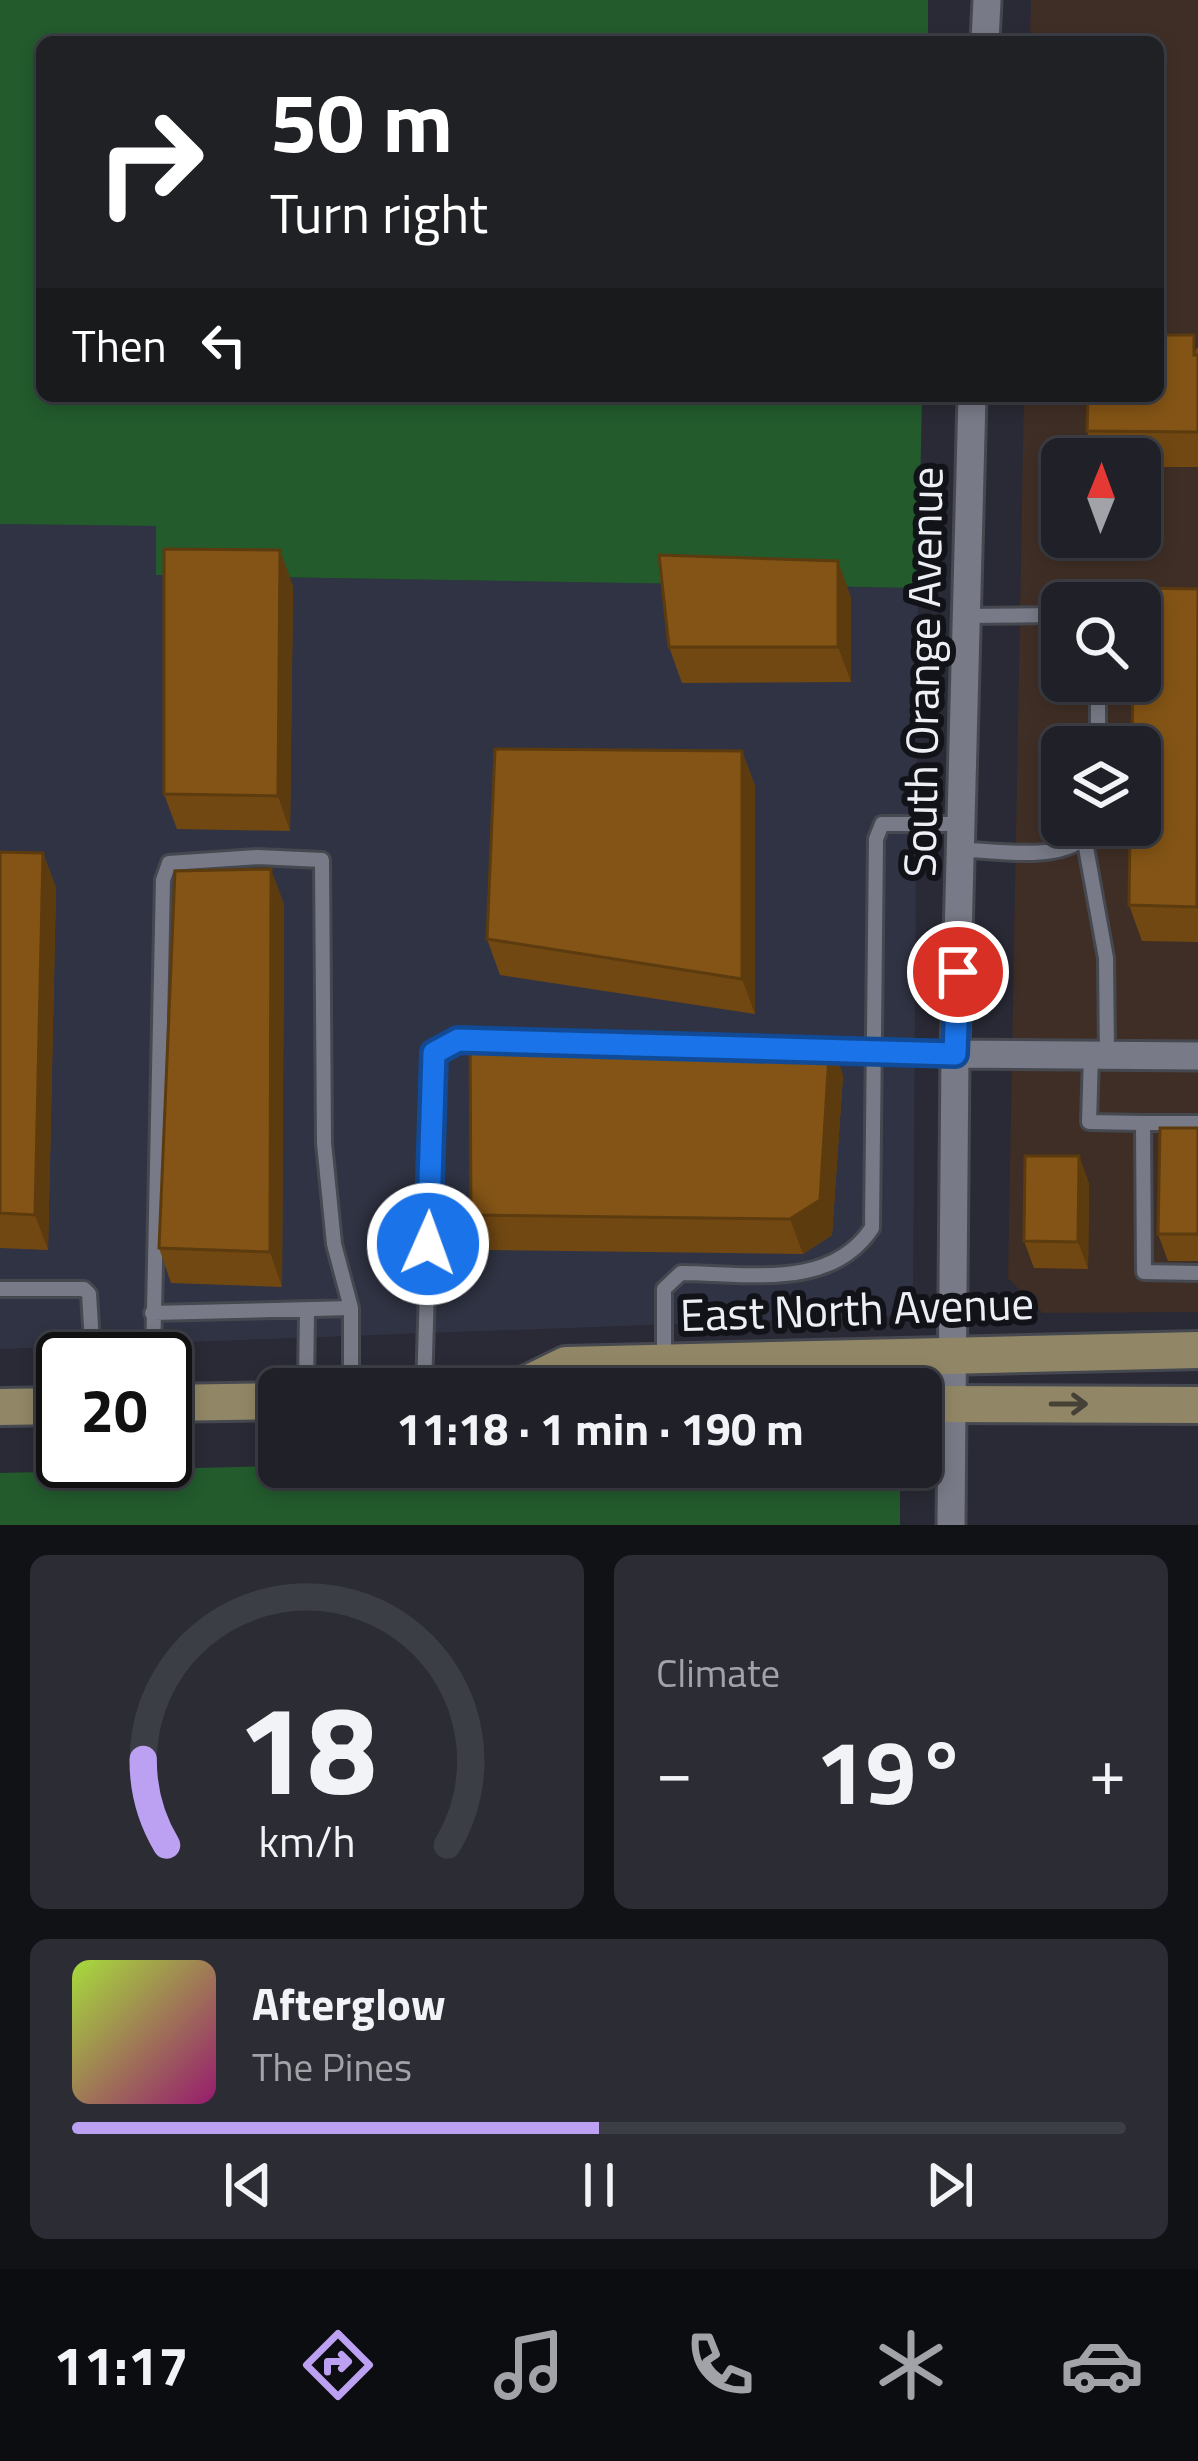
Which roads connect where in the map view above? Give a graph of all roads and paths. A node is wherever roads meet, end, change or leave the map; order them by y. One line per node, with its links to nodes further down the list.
1 (987, 0): 2 (street)
2 (985, 36)
3 (972, 402): 7 (street, South Orange Avenue)
4 (1174, 599): 5 (lane)
5 (1161, 600)
6 (1041, 615): 7 (lane)
7 (964, 616): 8 (street, South Orange Avenue)
8 (962, 837): 9 (lane); 13 (lane); 14 (street, South Orange Avenue)
9 (1073, 846)
10 (1086, 846): 15 (lane)
11 (503, 1041): 35 (lane)
12 (802, 1046): 13 (lane)
13 (871, 1048): 14 (lane); 32 (lane)
14 (955, 1054): 15 (street); 31 (street, South Orange Avenue)
15 (1099, 1055): 16 (street); 17 (lane)
16 (1198, 1056)
17 (1144, 1123): 18 (lane); 19 (lane)
18 (1198, 1123)
19 (1144, 1185): 20 (lane); 21 (lane)
20 (1167, 1185)
21 (1144, 1231): 22 (lane); 23 (lane)
22 (1164, 1231)
23 (1198, 1273)
24 (0, 1289): 28 (lane)
25 (351, 1308): 26 (lane); 27 (lane); 34 (lane)
26 (307, 1310): 27 (lane); 33 (lane)
27 (152, 1313): 29 (lane)
28 (91, 1332)
29 (152, 1332)
30 (1198, 1350): 31 (street, East North Avenue)
31 (952, 1352): 32 (street, East North Avenue); 37 (street, South Orange Avenue)
32 (664, 1362): 36 (street, East North Avenue)
33 (306, 1368)
34 (351, 1368)
35 (425, 1368)
36 (561, 1368)
37 (942, 1387)
38 (258, 1401): 39 (street)
39 (192, 1402)
40 (942, 1404): 42 (street, one-way to 42)
41 (36, 1406): 43 (street)
42 (1198, 1406)
43 (0, 1407)
44 (942, 1447): 45 (street, South Orange Avenue)
45 (951, 1525)

